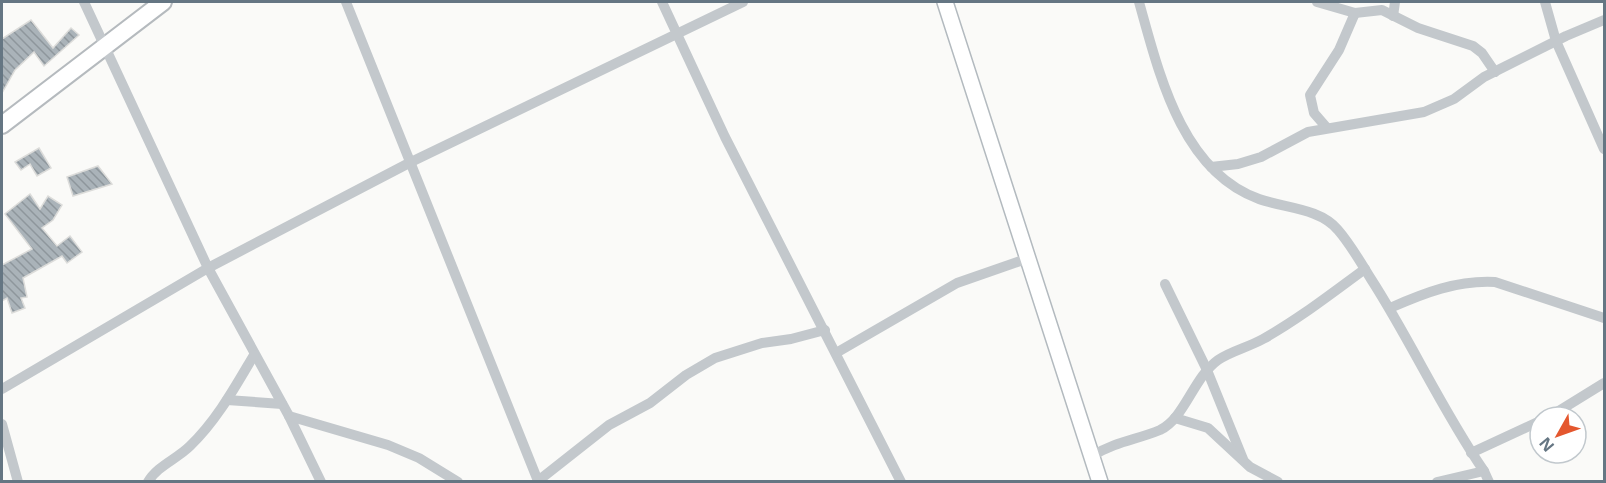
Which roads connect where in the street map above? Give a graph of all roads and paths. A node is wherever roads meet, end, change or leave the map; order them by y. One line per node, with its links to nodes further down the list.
1 (84, 2): 16 (street)
2 (162, 2): 16 (main road)
3 (346, 2): 21 (street)
4 (662, 2): 14 (street)
5 (743, 2): 14 (street)
6 (945, 2): 23 (main road)
7 (1139, 2): 22 (street)
8 (1317, 2): 11 (street)
9 (1395, 2): 12 (street)
10 (1545, 2): 15 (street)
11 (1356, 13): 12 (street); 19 (street)
12 (1393, 16): 17 (street)
13 (1605, 20): 15 (street)
14 (676, 32): 21 (street); 29 (street)
15 (1556, 41): 17 (street); 20 (street)
16 (105, 44): 18 (main road); 24 (street)
17 (1495, 72): 19 (street)
18 (2, 125)
19 (1327, 128): 22 (street)
20 (1605, 149)
21 (411, 162): 24 (street); 29 (street)
22 (1211, 168): 25 (street)
23 (1029, 258): 30 (street); 43 (main road)
24 (208, 268): 31 (street); 34 (street)
25 (1365, 269): 27 (street); 32 (street)
26 (1165, 284): 32 (street)
27 (1390, 308): 28 (street); 42 (street)
28 (1605, 318)
29 (825, 330): 30 (street)
30 (836, 353): 50 (street)
31 (254, 355): 35 (street); 36 (street)
32 (1207, 370): 39 (street); 44 (street)
33 (1605, 382): 37 (street)
34 (2, 388)
35 (227, 400): 36 (street); 47 (street)
36 (282, 404): 38 (street)
37 (1568, 405)
38 (289, 416): 48 (street); 49 (street)
39 (1175, 418): 43 (street); 44 (street)
40 (2, 424): 46 (street)
41 (1528, 427): 42 (street)
42 (1471, 453): 45 (street)
43 (1092, 456): 51 (main road)
44 (1243, 459): 52 (street)
45 (1484, 471): 53 (street); 54 (street)
46 (18, 482)
47 (148, 482)
48 (321, 482)
49 (458, 482)
50 (901, 482)
51 (1100, 482)
52 (1278, 482)
53 (1437, 482)
54 (1489, 482)

